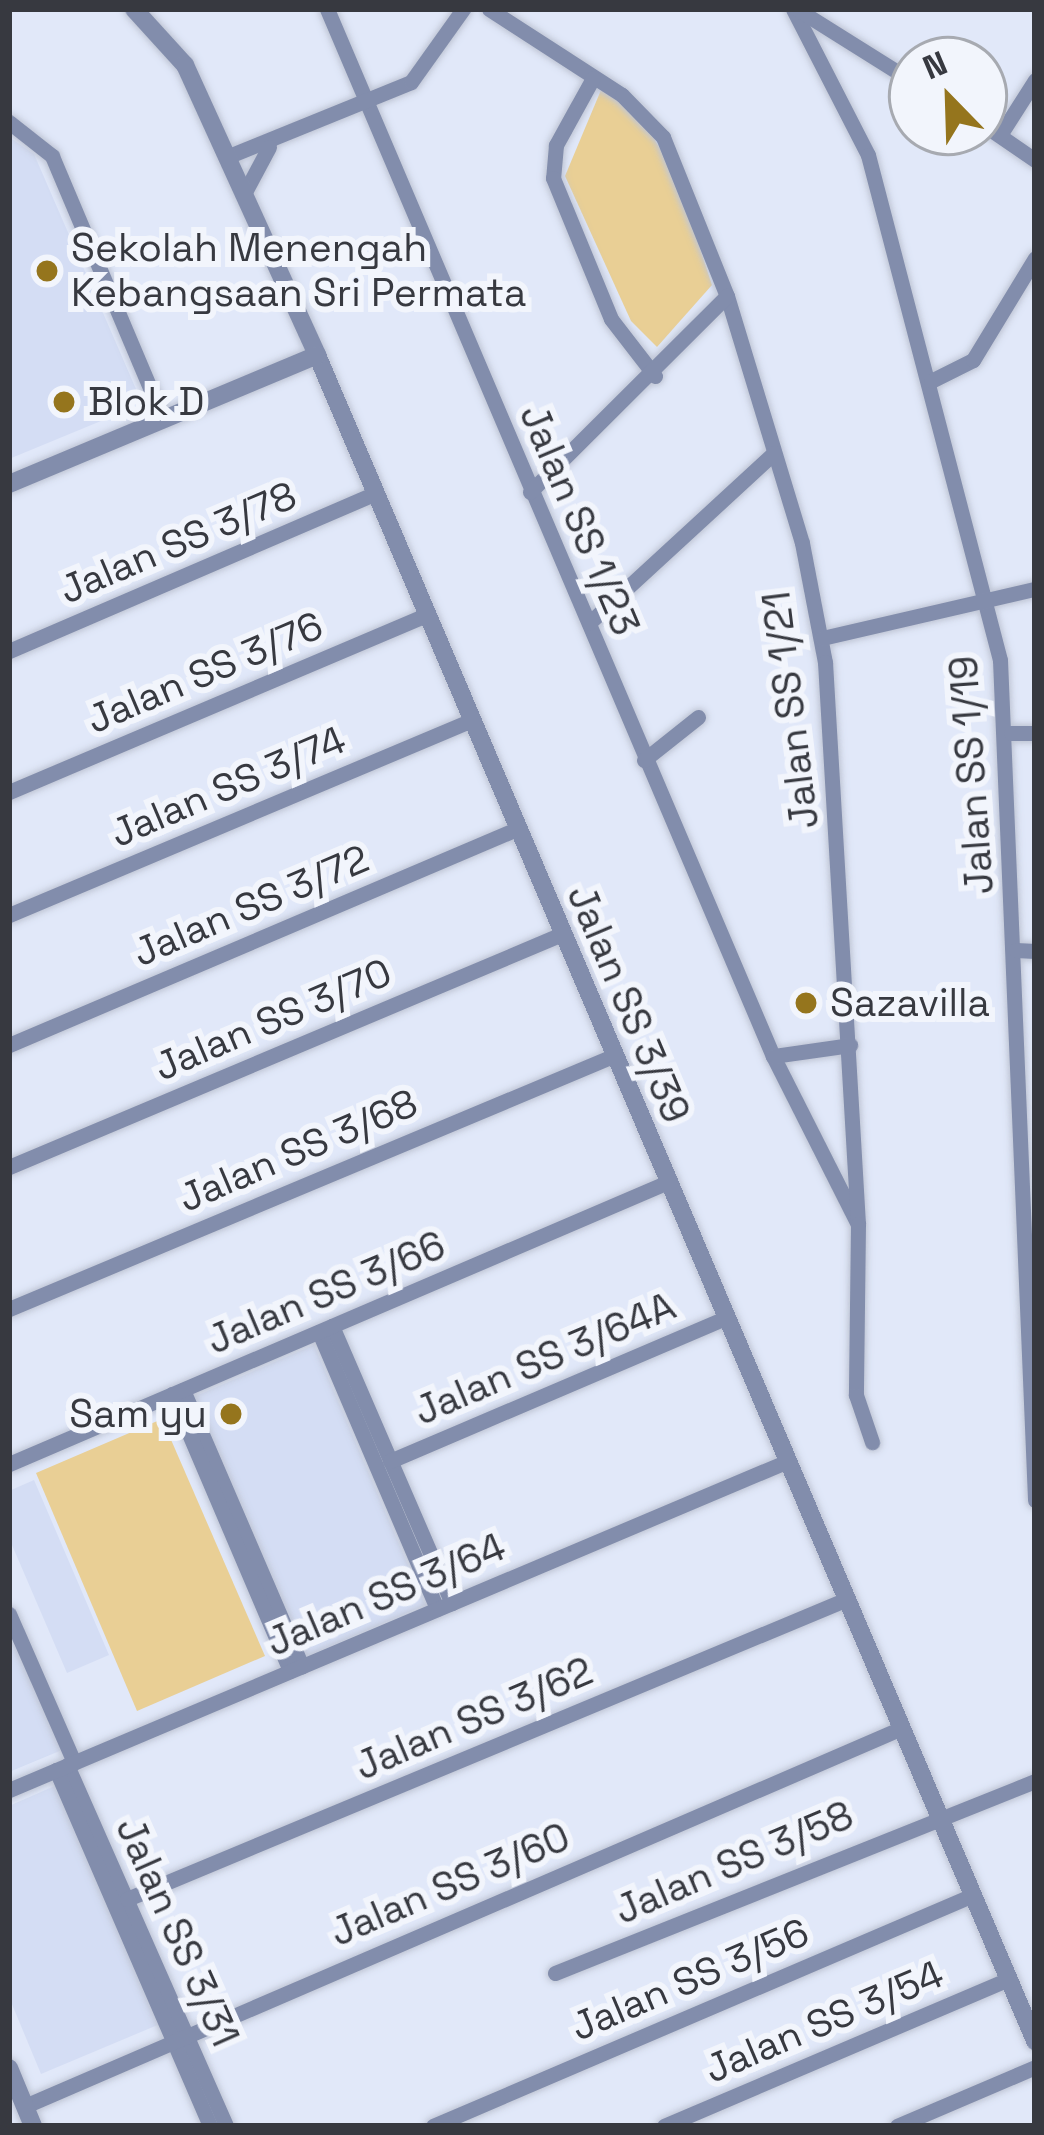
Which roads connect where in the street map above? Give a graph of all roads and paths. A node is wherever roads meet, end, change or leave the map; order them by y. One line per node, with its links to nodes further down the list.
1 (134, 9): 14 (street, Jalan SS 3/39)
2 (327, 9): 9 (street, Jalan SS 1/23)
3 (463, 9): 9 (street)
4 (489, 9): 7 (street, Jalan SS 1/21)
5 (795, 9): 6 (street); 21 (street, Jalan SS 1/19)
6 (888, 65)
7 (593, 78): 18 (street, Jalan SS 1/21); 20 (street)
8 (1035, 80): 11 (street)
9 (366, 104): 12 (street); 25 (street, Jalan SS 1/23)
10 (9, 122): 22 (street)
11 (1008, 122)
12 (292, 134): 14 (street); 16 (street)
13 (1008, 141): 15 (street)
14 (229, 156): 16 (street, Jalan SS 3/39)
15 (1035, 160)
16 (245, 192): 19 (street, Jalan SS 3/39)
17 (1035, 258): 21 (street)
18 (727, 296): 20 (street); 23 (street, Jalan SS 1/21)
19 (317, 355): 22 (street); 26 (street, Jalan SS 3/39)
20 (655, 376): 25 (street)
21 (932, 381): 28 (street, Jalan SS 1/19)
22 (163, 419): 24 (street)
23 (775, 453): 30 (street); 31 (street, Jalan SS 1/21)
24 (9, 484)
25 (530, 492): 30 (street, Jalan SS 1/23)
26 (372, 495): 29 (street, Jalan SS 3/39); 32 (street, Jalan SS 3/78)
27 (1035, 589): 28 (street)
28 (989, 595): 31 (street); 35 (street, Jalan SS 1/19)
29 (426, 615): 34 (street, Jalan SS 3/39); 38 (street, Jalan SS 3/76)
30 (589, 623): 37 (street, Jalan SS 1/23)
31 (822, 638): 46 (street, Jalan SS 1/21)
32 (9, 651)
33 (698, 717): 37 (street)
34 (472, 720): 39 (street, Jalan SS 3/39); 40 (street, Jalan SS 3/74)
35 (1011, 733): 36 (street); 42 (street, Jalan SS 1/19)
36 (1035, 734)
37 (644, 760): 48 (street, Jalan SS 1/23)
38 (9, 792)
39 (519, 828): 41 (street, Jalan SS 3/39); 45 (street, Jalan SS 3/72)
40 (9, 915)
41 (562, 934): 47 (street, Jalan SS 3/39); 49 (street, Jalan SS 3/70)
42 (1016, 950): 43 (street); 44 (street, Jalan SS 1/19)
43 (1035, 951)
44 (1027, 1018): 52 (street, Jalan SS 1/19)
45 (9, 1045)
46 (850, 1045): 48 (street); 51 (street, Jalan SS 1/21)
47 (613, 1055): 50 (street, Jalan SS 3/39); 53 (street, Jalan SS 3/68)
48 (773, 1056): 51 (street, Jalan SS 1/23)
49 (9, 1167)
50 (668, 1182): 54 (street, Jalan SS 3/39); 55 (street, Jalan SS 3/66)
51 (857, 1224): 58 (street, Jalan SS 1/21)
52 (1032, 1259): 56 (street, Jalan SS 1/19)
53 (9, 1309)
54 (727, 1317): 59 (street, Jalan SS 3/64A); 60 (street, Jalan SS 3/39)
55 (326, 1329): 57 (street, Jalan SS 3/66); 59 (street); 64 (street)
56 (1033, 1388): 62 (street, Jalan SS 1/19)
57 (178, 1392): 61 (street, Jalan SS 3/66); 66 (street)
58 (872, 1442)
59 (389, 1461): 64 (street)
60 (788, 1461): 63 (street, Jalan SS 3/39); 64 (street, Jalan SS 3/64)
61 (9, 1465)
62 (1035, 1500)
63 (847, 1599): 67 (street, Jalan SS 3/39); 73 (street, Jalan SS 3/62)
64 (444, 1606): 66 (street, Jalan SS 3/64)
65 (9, 1613): 68 (street)
66 (296, 1668): 68 (street, Jalan SS 3/64)
67 (902, 1728): 71 (street, Jalan SS 3/39); 76 (street, Jalan SS 3/60)
68 (66, 1765): 70 (street, Jalan SS 3/64); 73 (street, Jalan SS 3/31); 76 (street, Jalan SS 3/31)
69 (1035, 1781): 71 (street, Jalan SS 3/58)
70 (9, 1790)
71 (938, 1814): 72 (street, Jalan SS 3/39); 74 (street, Jalan SS 3/58)
72 (973, 1895): 75 (street, Jalan SS 3/39); 84 (street, Jalan SS 3/56)
73 (127, 1899): 76 (street, Jalan SS 3/31)
74 (555, 1973)
75 (1009, 1979): 77 (street, Jalan SS 3/39); 85 (street, Jalan SS 3/54)
76 (178, 2036): 80 (street, Jalan SS 3/60); 82 (street, Jalan SS 3/31); 83 (street, Jalan SS 3/31)
77 (1035, 2041)
78 (1035, 2067): 86 (street)
79 (9, 2068): 80 (street)
80 (17, 2109): 81 (street)
81 (34, 2126)
82 (210, 2126)
83 (226, 2126)
84 (433, 2126)
85 (664, 2126)
86 (897, 2126)

